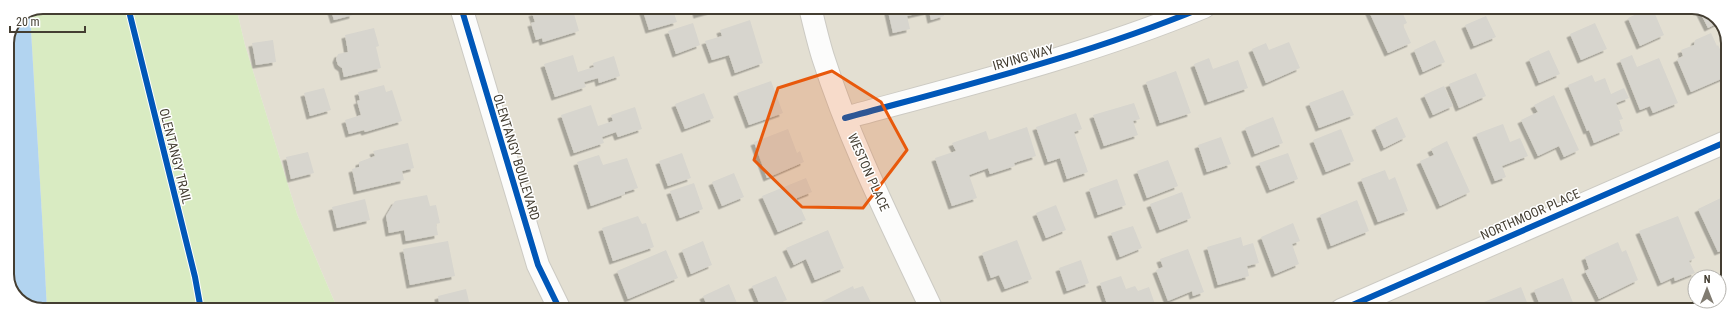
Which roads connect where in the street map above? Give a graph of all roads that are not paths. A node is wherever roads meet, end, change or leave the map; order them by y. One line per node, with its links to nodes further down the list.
1 (463, 14): 6 (street, OLENTANGY BOULEVARD)
2 (812, 14): 4 (street, WESTON PLACE)
3 (1187, 14): 4 (street, IRVING WAY)
4 (845, 118): 7 (street, WESTON PLACE)
5 (1721, 144): 8 (street, NORTHMOOR PLACE)
6 (557, 303)
7 (929, 303)
8 (1357, 303)

